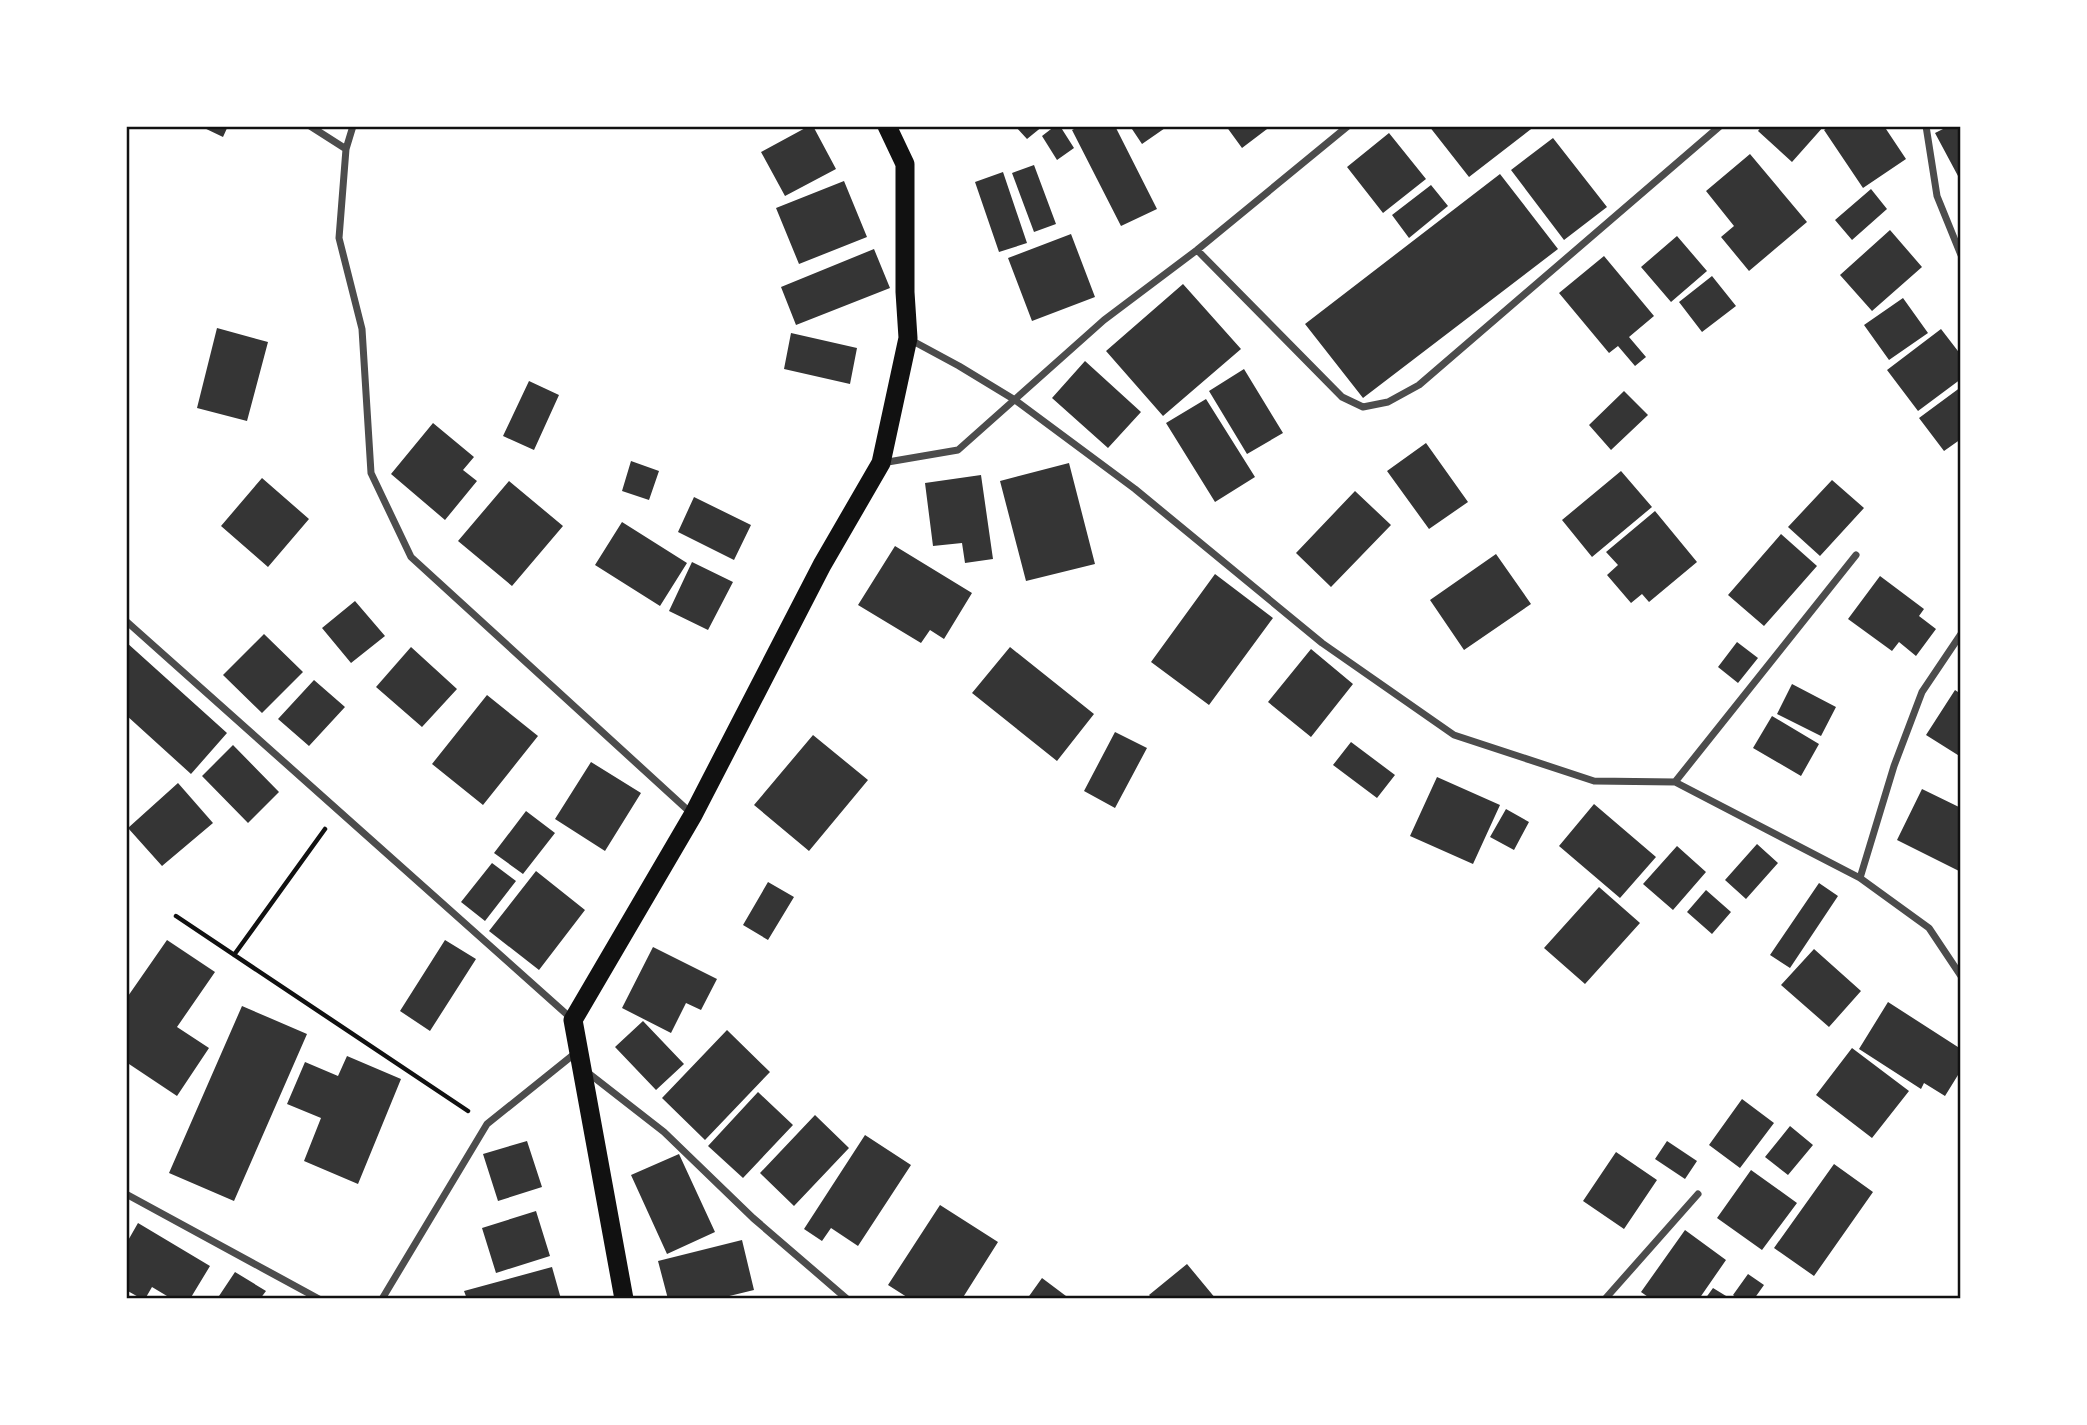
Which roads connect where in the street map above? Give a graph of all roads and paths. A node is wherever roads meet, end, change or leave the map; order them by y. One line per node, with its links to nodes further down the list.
1 (310, 126): 7 (street)
2 (353, 126): 7 (street)
3 (887, 126): 10 (highway)
4 (1348, 126): 8 (street)
5 (1720, 126): 8 (street)
6 (1926, 126): 9 (street)
7 (346, 149): 18 (street)
8 (1197, 250): 11 (street)
9 (1961, 256)
10 (908, 338): 11 (street); 12 (highway)
11 (1015, 400): 12 (street); 16 (street)
12 (881, 463): 18 (highway)
13 (1856, 555): 16 (street)
14 (126, 621): 17 (street)
15 (1961, 634): 19 (street)
16 (1675, 782): 19 (street)
17 (337, 811): 21 (path); 23 (street)
18 (692, 815): 23 (highway)
19 (1860, 878): 22 (street)
20 (176, 916): 21 (path)
21 (234, 955): 25 (path)
22 (1961, 975)
23 (573, 1020): 24 (highway)
24 (579, 1059): 25 (street); 30 (highway); 31 (street)
25 (487, 1124): 29 (street)
26 (126, 1194): 28 (street)
27 (1698, 1194): 32 (street)
28 (319, 1299)
29 (382, 1299)
30 (624, 1299)
31 (848, 1299)
32 (1605, 1299)

